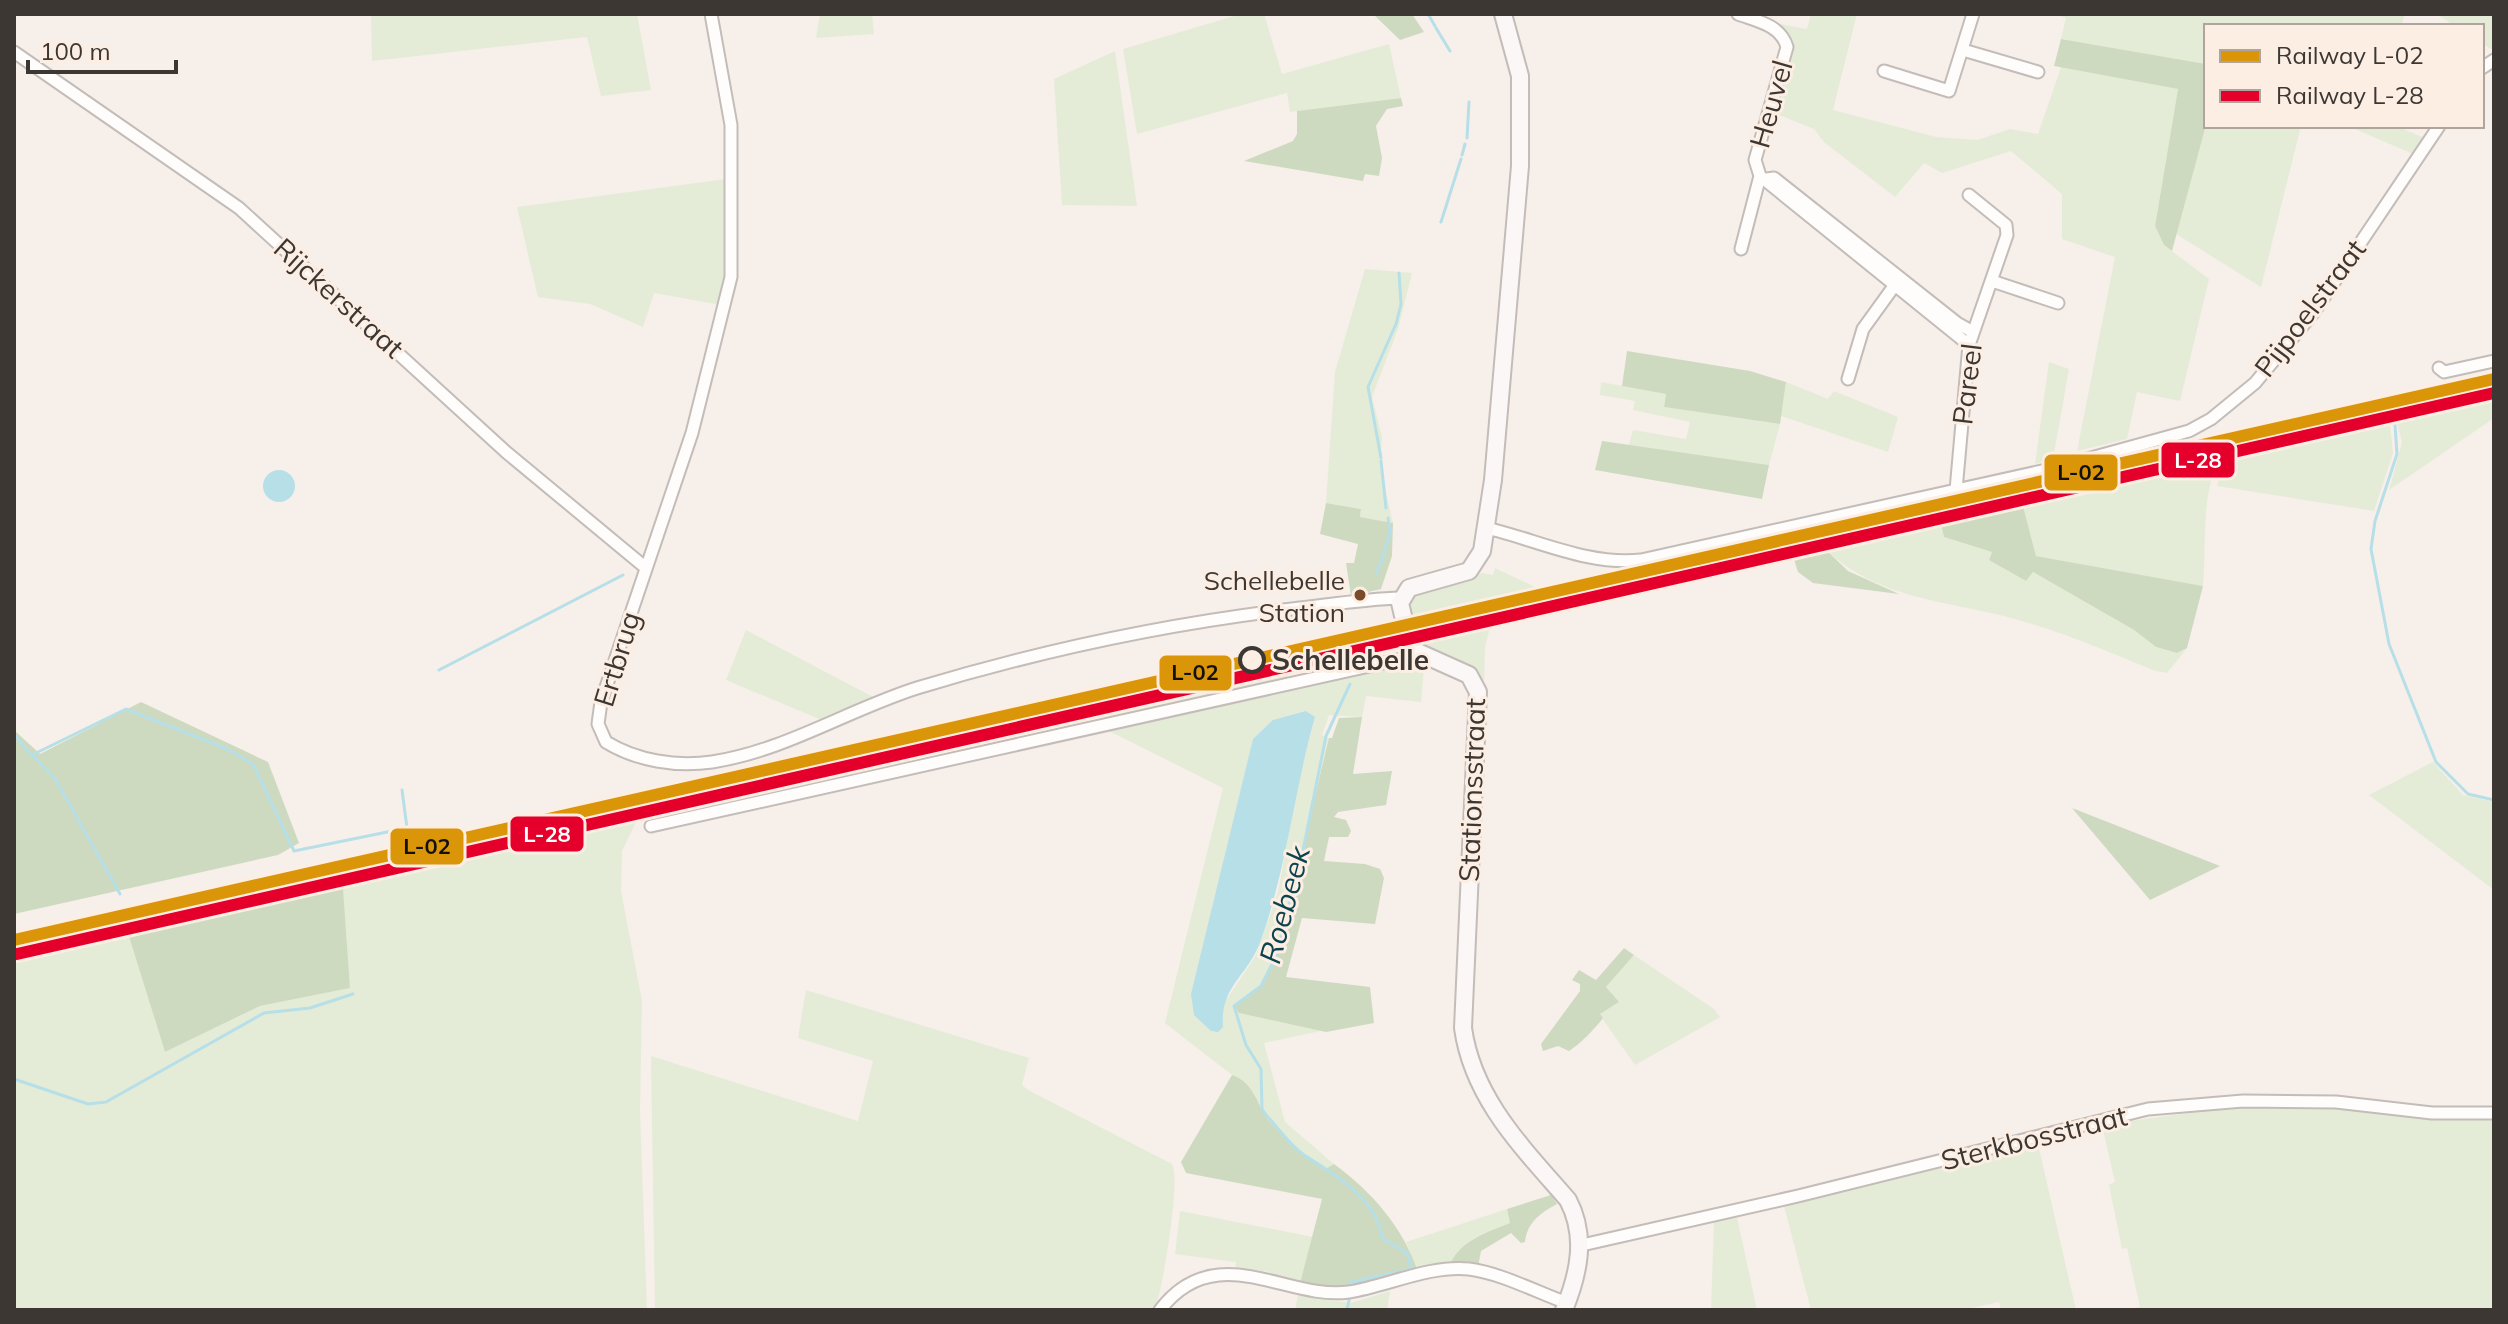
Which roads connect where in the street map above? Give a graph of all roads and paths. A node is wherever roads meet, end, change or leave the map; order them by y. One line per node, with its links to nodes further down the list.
1 (711, 14): 23 (street, Ertbrug)
2 (1503, 14): 22 (street)
3 (1738, 14): 10 (street, Heuvel)
4 (1973, 14): 5 (street)
5 (1963, 50): 7 (street); 8 (street)
6 (14, 52): 23 (street, Rijckerstraat)
7 (1884, 71)
8 (2038, 72)
9 (2438, 128): 21 (street, Pijpoelstraat)
10 (1762, 178): 12 (street, Heuvel); 14 (street, Heuvel)
11 (1969, 195): 13 (street, Pareel)
12 (1741, 249)
13 (1992, 281): 15 (street); 16 (street, Pareel)
14 (1897, 282): 16 (street, Heuvel); 17 (street, Heuvel); 20 (street)
15 (2058, 303)
16 (1973, 332): 17 (street, Pareel)
17 (1969, 345): 21 (street, Pareel)
18 (2494, 361): 19 (street)
19 (2439, 368)
20 (1848, 379)
21 (1956, 490): 22 (street, Pijpoelstraat)
22 (1486, 528): 24 (street)
23 (646, 568): 24 (street, Ertbrug)
24 (1400, 598): 25 (street)
25 (1419, 655): 26 (street); 28 (street, Stationsstraat)
26 (651, 826)
27 (2494, 1113): 28 (street, Sterkbosstraat)
28 (1582, 1245): 29 (street)
29 (1565, 1307): 30 (street)
30 (1160, 1310)

